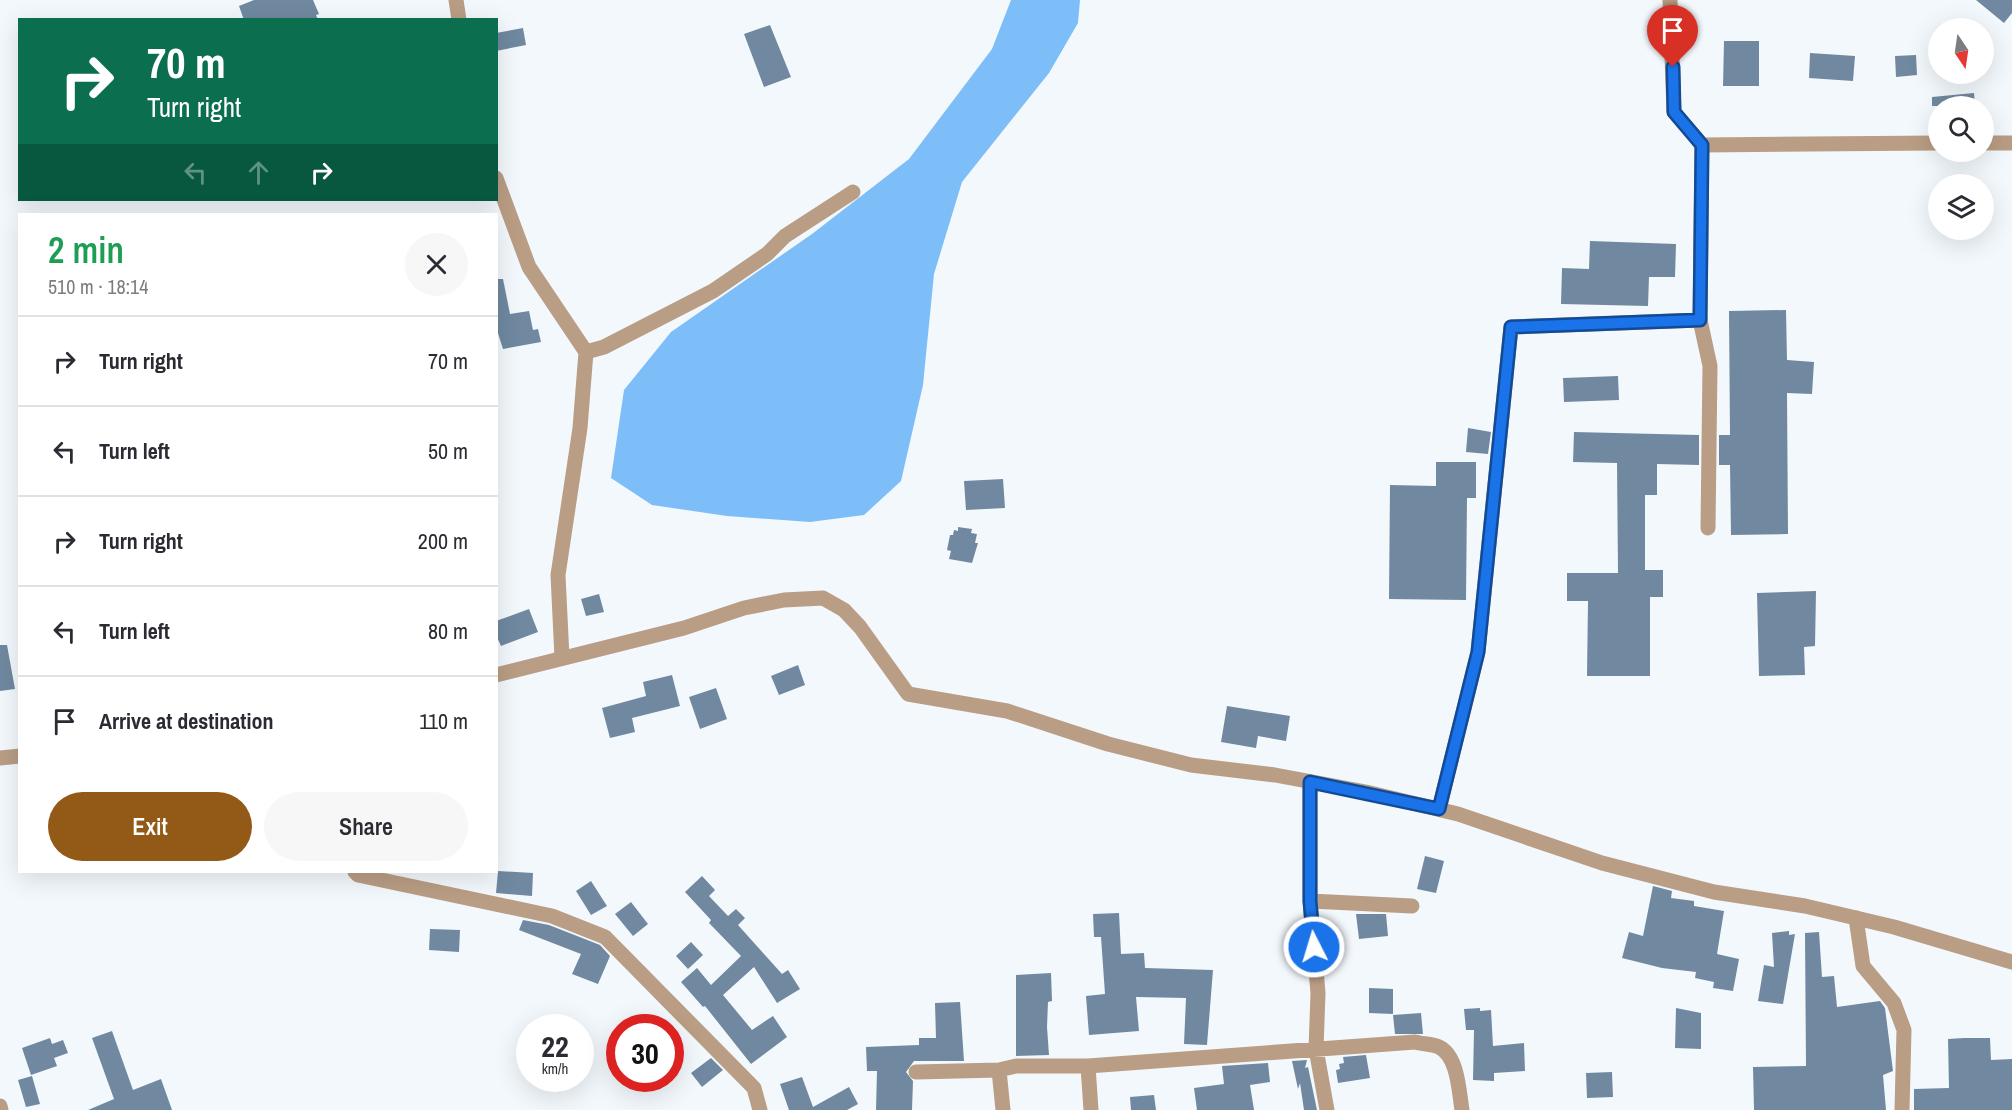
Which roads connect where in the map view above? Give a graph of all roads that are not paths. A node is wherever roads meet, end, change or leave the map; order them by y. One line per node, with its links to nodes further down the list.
1 (456, 0): 3 (street)
2 (1670, 0): 7 (street)
3 (459, 18)
4 (1928, 143): 7 (street)
5 (1994, 143): 6 (street)
6 (2012, 143)
7 (1702, 145): 10 (street)
8 (498, 183): 11 (street)
9 (853, 192): 11 (street)
10 (1700, 320): 12 (street); 18 (street)
11 (586, 352): 13 (street)
12 (1708, 528)
13 (562, 658): 14 (street); 17 (street)
14 (498, 674)
15 (18, 756): 16 (street)
16 (0, 758)
17 (1310, 782): 18 (street); 20 (street)
18 (1439, 809): 22 (street)
19 (356, 873): 30 (street)
20 (1310, 901): 21 (street); 24 (street)
21 (1412, 906)
22 (1856, 918): 23 (street); 35 (street)
23 (2012, 962)
24 (1316, 1048): 25 (street); 33 (street); 34 (street)
25 (1088, 1066): 26 (street); 32 (street)
26 (999, 1070): 27 (street); 31 (street)
27 (916, 1072)
28 (0, 1106): 29 (street)
29 (1, 1110)
30 (760, 1110)
31 (1003, 1110)
32 (1091, 1110)
33 (1326, 1110)
34 (1462, 1110)
35 (1902, 1110)

